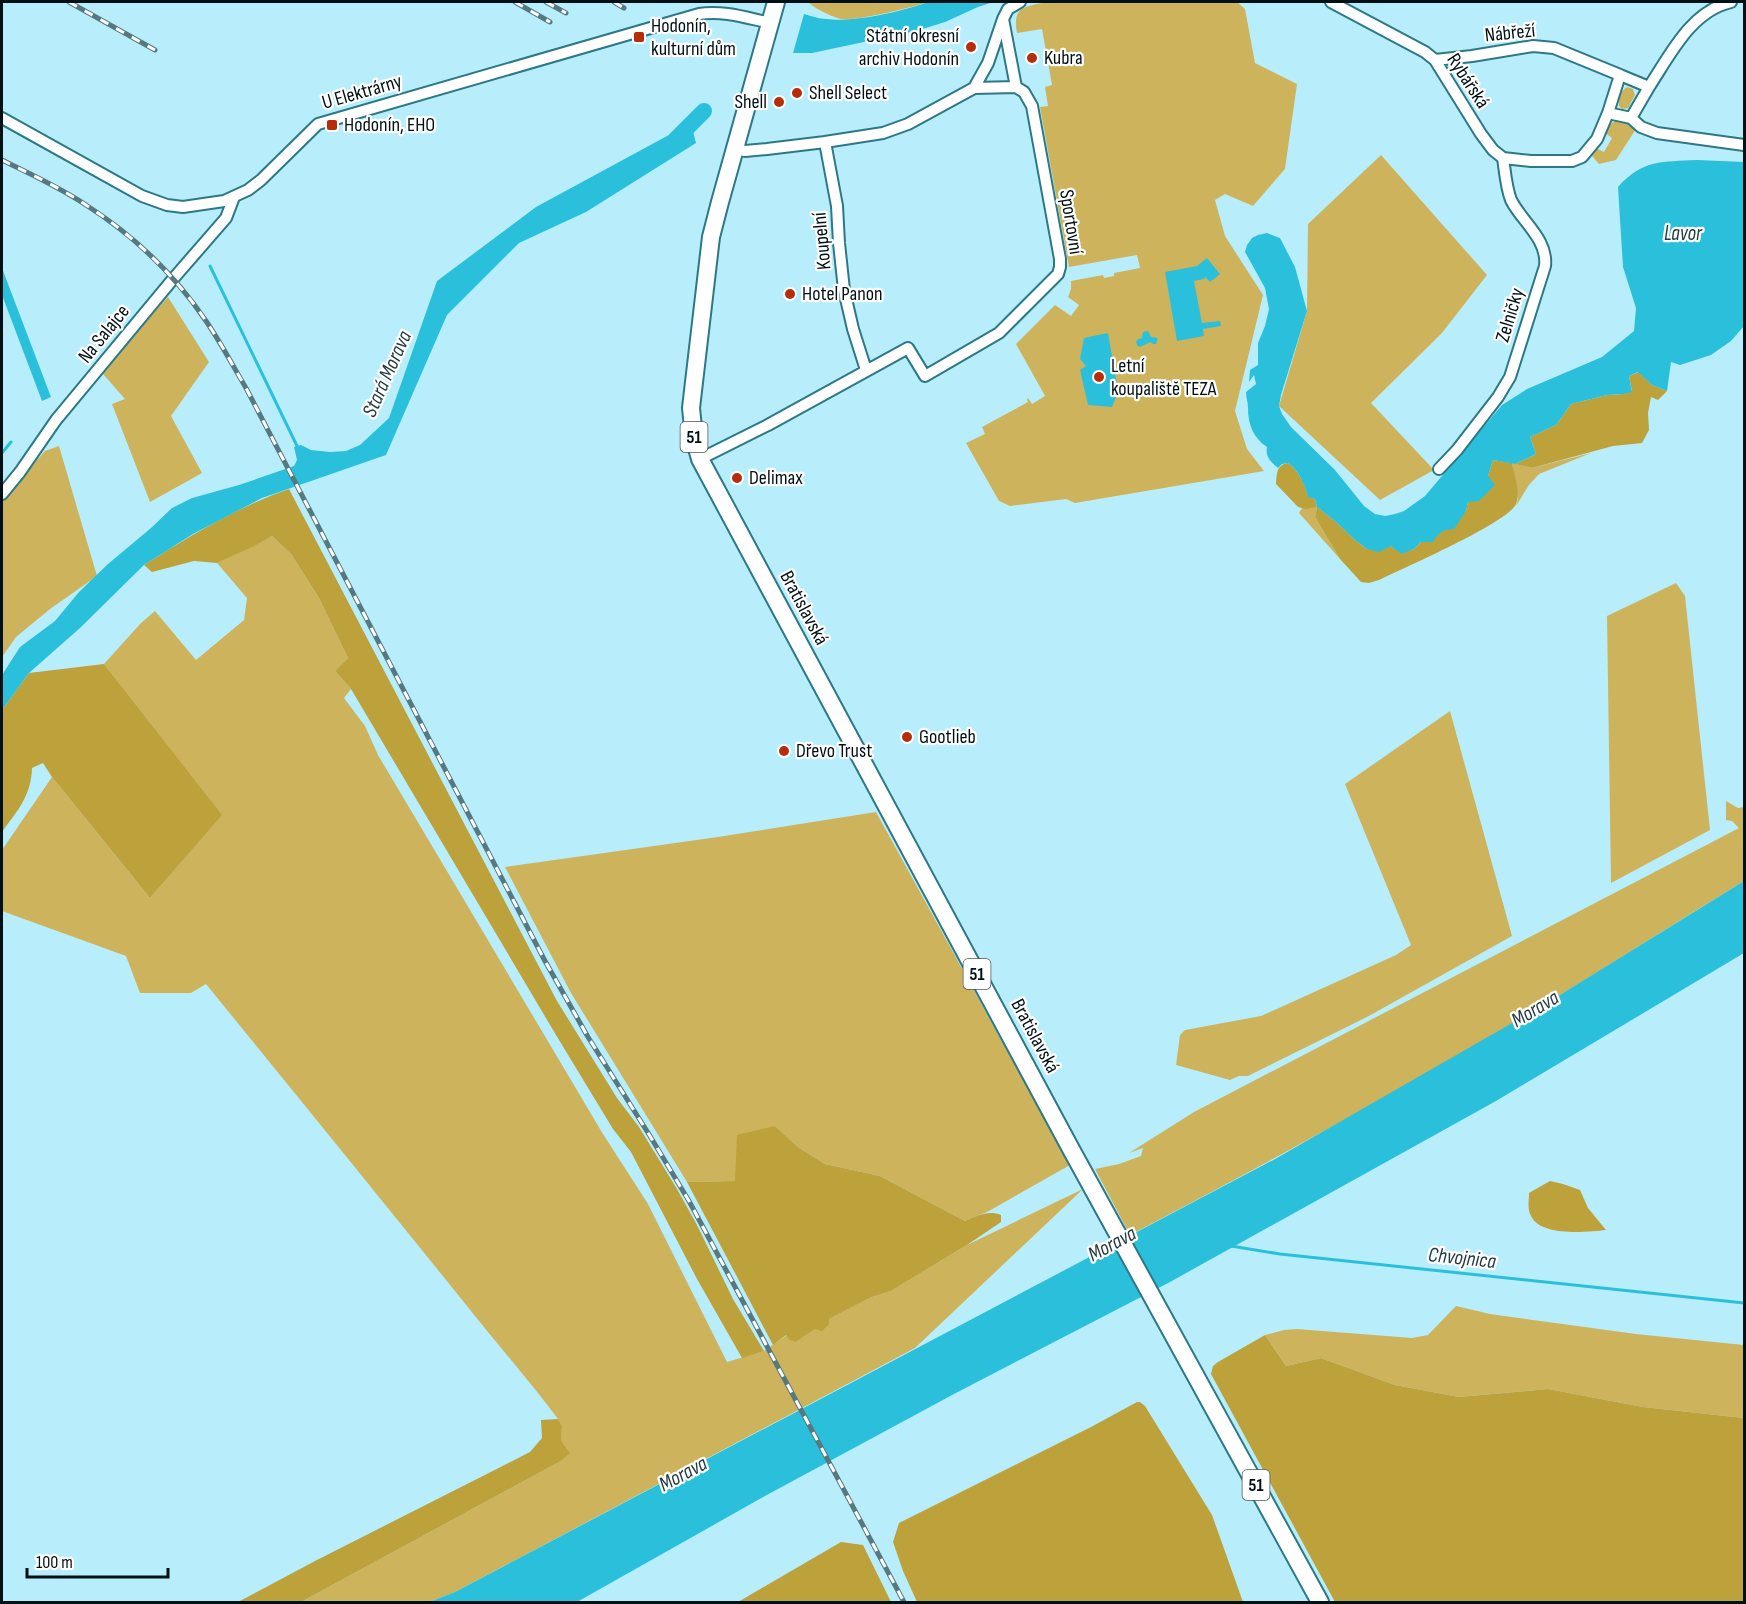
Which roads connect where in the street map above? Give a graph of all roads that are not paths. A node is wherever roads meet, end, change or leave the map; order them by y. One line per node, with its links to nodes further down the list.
1 (776, 2): 6 (main road, 51)
2 (1020, 2): 5 (street)
3 (1331, 2): 7 (street, Rybářská)
4 (1729, 2): 10 (street)
5 (1003, 19): 9 (street); 11 (street)
6 (771, 23): 17 (main road, Bratislavská / 51); 19 (street, U Elektrárny)
7 (1435, 60): 8 (street, Nábřeží); 18 (street, Rybářská)
8 (1620, 75): 10 (street, Nábřeží); 12 (street)
9 (1016, 87): 11 (street); 20 (street, Sportovní)
10 (1649, 87): 14 (street)
11 (974, 88): 15 (street)
12 (1608, 113): 14 (street); 18 (street)
13 (2, 118): 19 (street, U Elektrárny)
14 (1631, 118): 16 (street)
15 (825, 142): 17 (street); 20 (street, Koupelní)
16 (1744, 145)
17 (735, 149): 21 (main road, Bratislavská / 51)
18 (1503, 158): 22 (street, Zelničky)
19 (234, 197): 23 (street, Na Salajce)
20 (866, 370): 21 (street)
21 (700, 459): 24 (main road, Bratislavská / 51)
22 (1439, 469)
23 (2, 494)
24 (1320, 1602)

